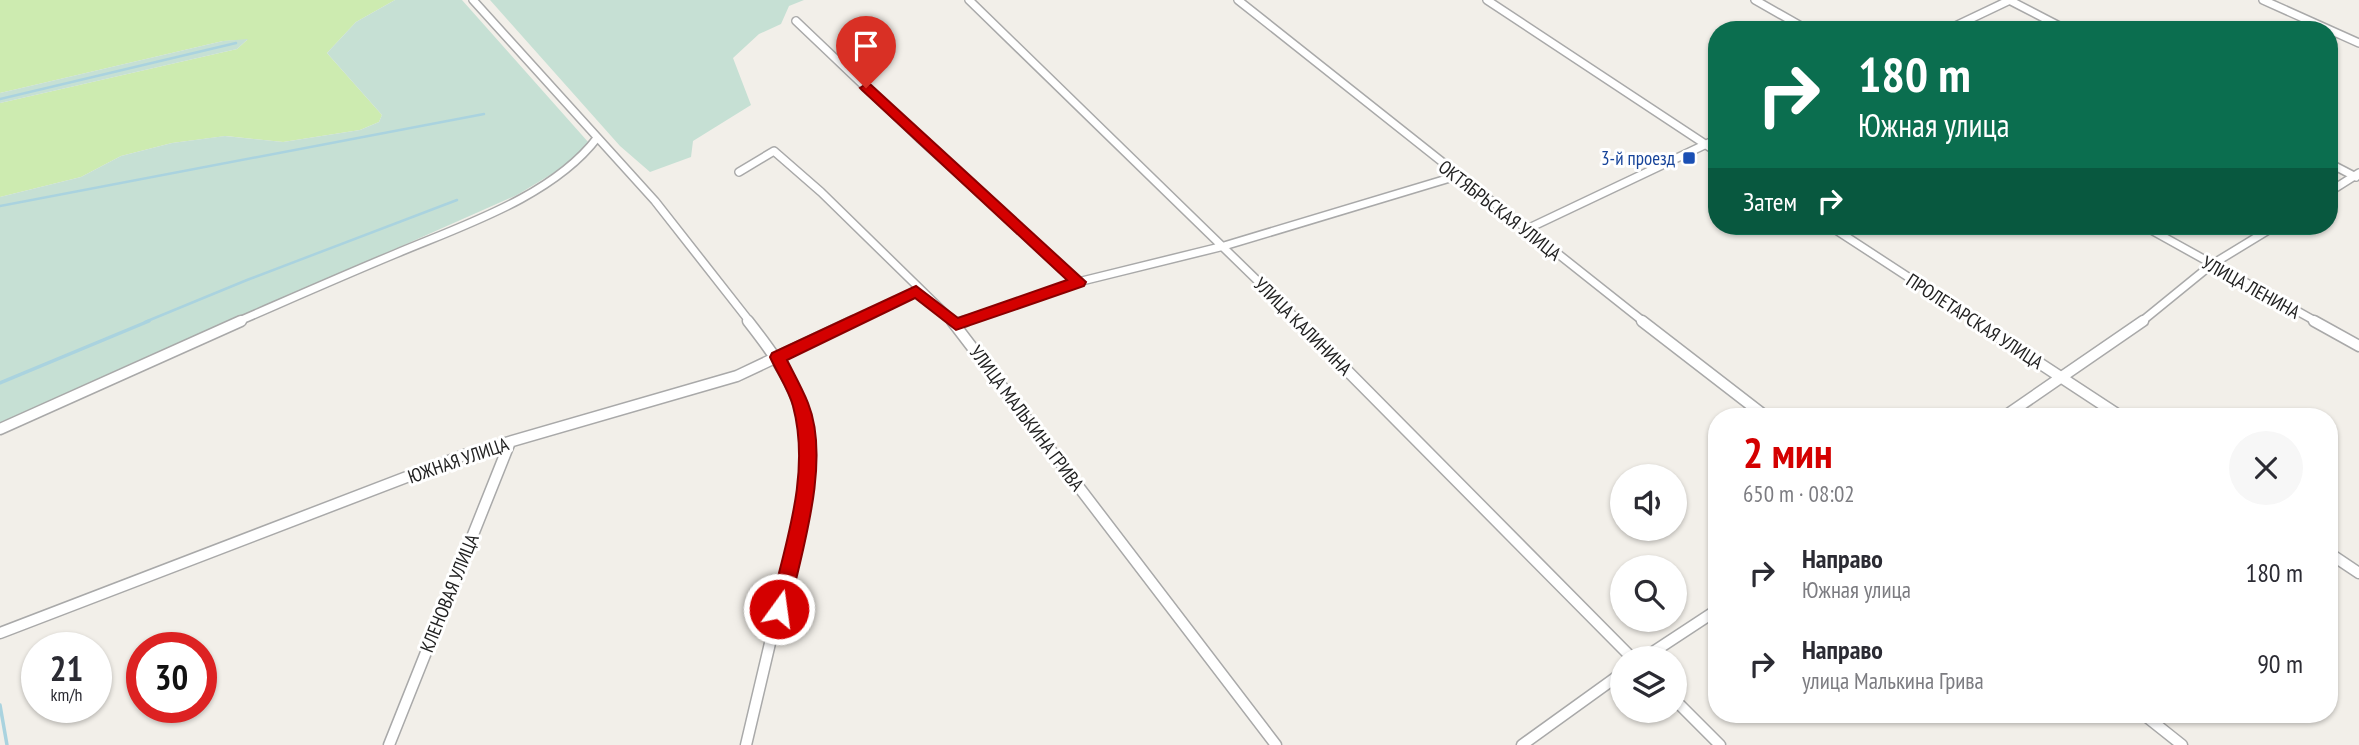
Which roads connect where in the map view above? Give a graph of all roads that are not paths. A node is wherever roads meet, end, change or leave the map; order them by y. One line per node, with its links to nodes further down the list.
1 (473, 0): 15 (street)
2 (969, 0): 26 (street, УЛИЦА КАЛИНИНА)
3 (1238, 0): 19 (street, ОКТЯБРЬСКАЯ УЛИЦА)
4 (1487, 0): 16 (street)
5 (1755, 0): 9 (street)
6 (2009, 0): 10 (street); 11 (street)
7 (2263, 0): 12 (street)
8 (796, 21): 28 (street)
9 (1792, 21)
10 (1966, 21)
11 (2050, 21)
12 (2310, 21)
13 (2338, 34): 14 (street)
14 (2359, 43)
15 (597, 138): 32 (street); 37 (street)
16 (1706, 144): 22 (street)
17 (2338, 167): 20 (street)
18 (739, 172): 29 (street, УЛИЦА МАЛЬКИНА ГРИВА)
19 (1460, 175): 22 (street, ОКТЯБРЬСКАЯ УЛИЦА); 26 (street)
20 (2357, 176): 21 (street)
21 (2338, 187)
22 (1525, 230): 34 (street, ОКТЯБРЬСКАЯ УЛИЦА)
23 (1843, 235): 33 (street, ПРОЛЕТАРСКАЯ УЛИЦА)
24 (2159, 235): 27 (street, УЛИЦА ЛЕНИНА)
25 (2260, 235): 27 (street)
26 (1224, 246): 28 (street); 43 (street, УЛИЦА КАЛИНИНА)
27 (2211, 265): 31 (street, УЛИЦА ЛЕНИНА); 33 (street)
28 (1078, 282): 30 (street)
29 (916, 291): 30 (street, УЛИЦА МАЛЬКИНА ГРИВА); 32 (street, ЮЖНАЯ УЛИЦА)
30 (956, 324): 50 (street, УЛИЦА МАЛЬКИНА ГРИВА)
31 (2359, 346)
32 (778, 357): 38 (street, ЮЖНАЯ УЛИЦА); 49 (street)
33 (2062, 379): 35 (street); 36 (street, ПРОЛЕТАРСКАЯ УЛИЦА)
34 (1755, 408)
35 (2017, 408)
36 (2107, 408)
37 (0, 429)
38 (510, 442): 42 (street, ЮЖНАЯ УЛИЦА); 48 (street, КЛЕНОВАЯ УЛИЦА)
39 (2338, 559): 40 (street)
40 (2359, 573)
41 (1708, 616): 44 (street)
42 (2, 632)
43 (1620, 646)
44 (1662, 646)
45 (1610, 682): 51 (street)
46 (1687, 712): 52 (street)
47 (2154, 723): 53 (street)
48 (389, 745)
49 (746, 745)
50 (1276, 745)
51 (1522, 745)
52 (1720, 745)
53 (2182, 745)

